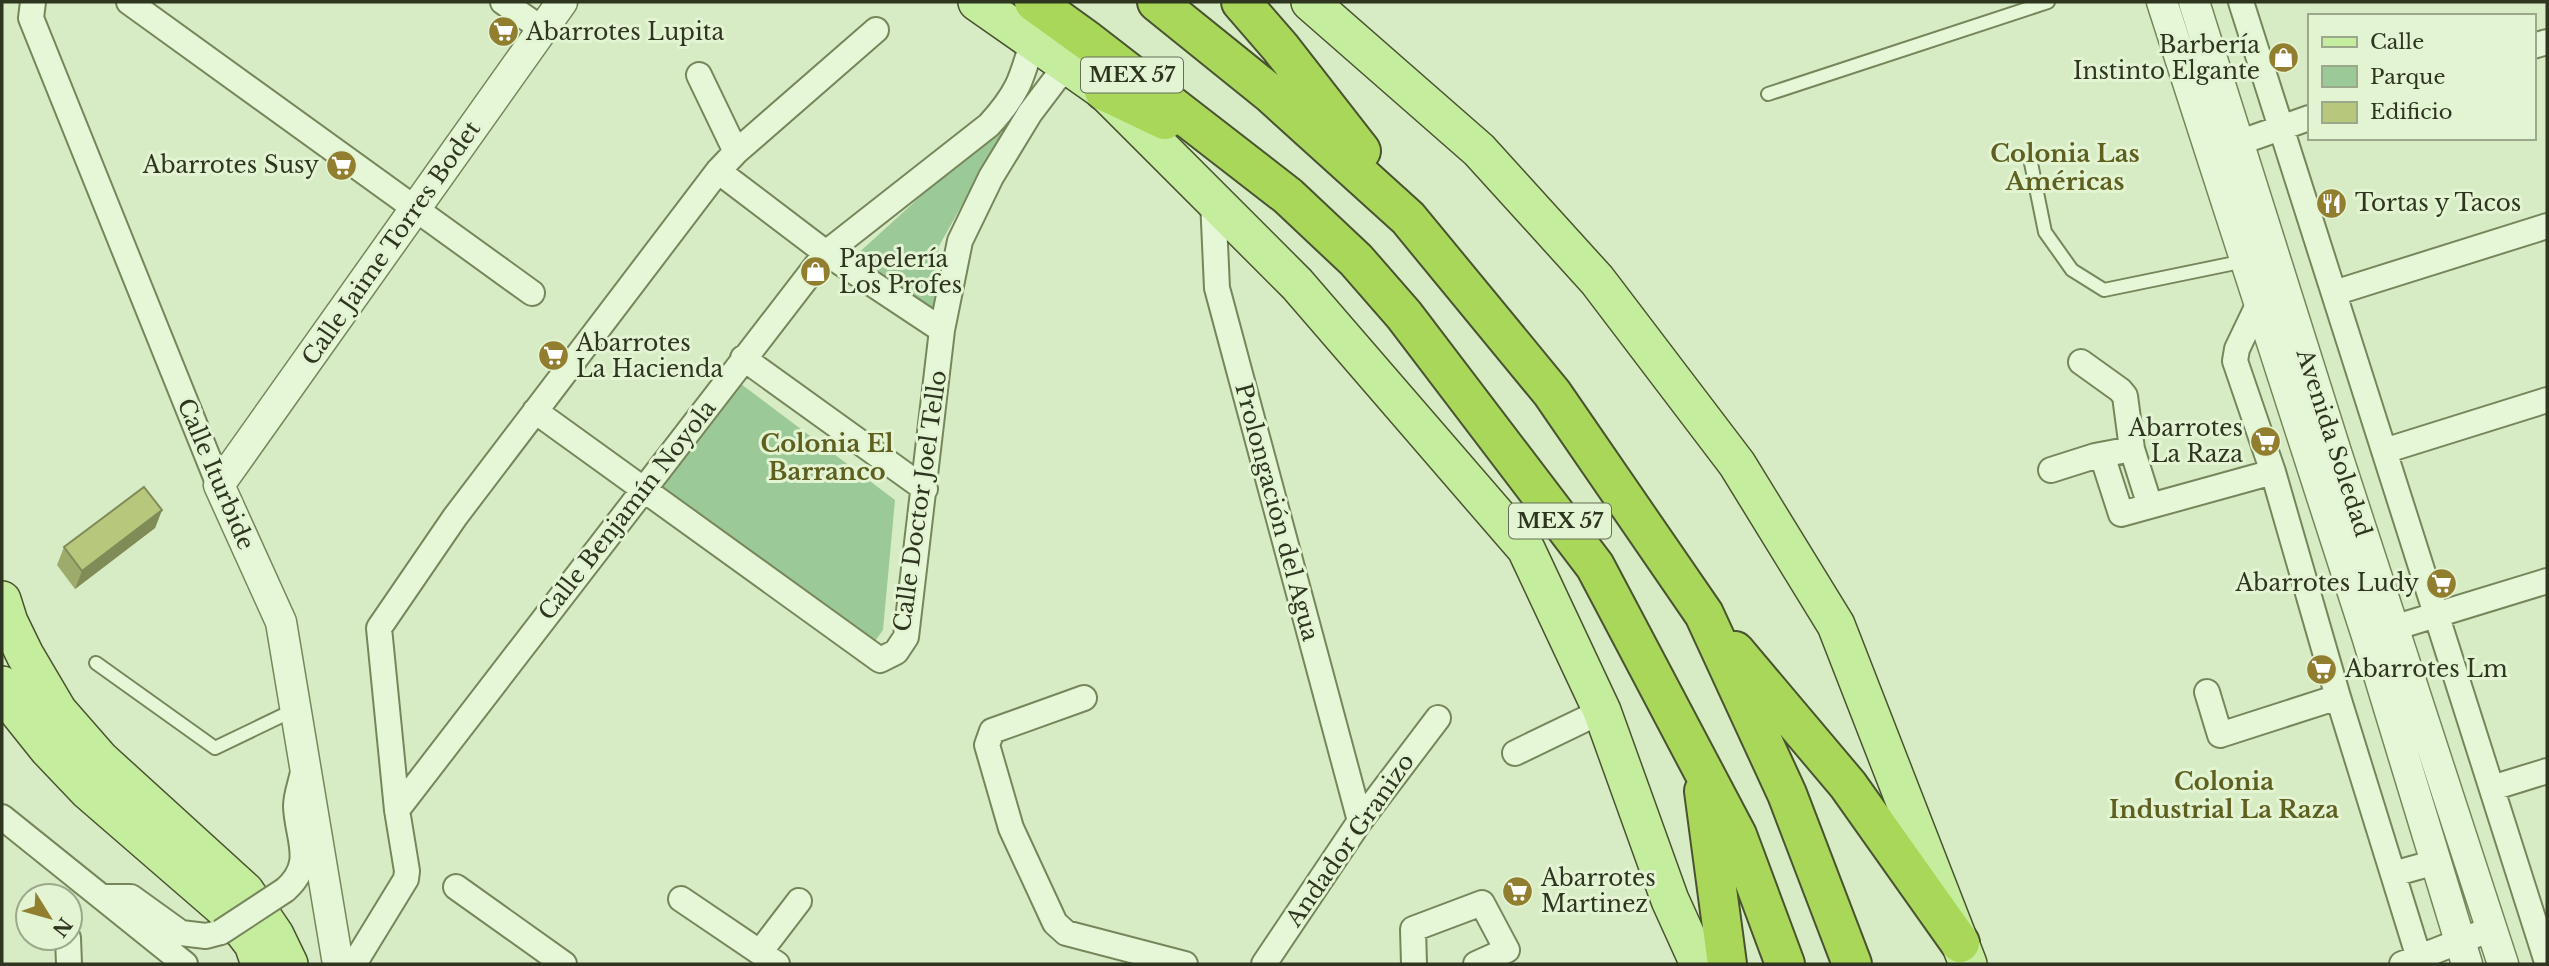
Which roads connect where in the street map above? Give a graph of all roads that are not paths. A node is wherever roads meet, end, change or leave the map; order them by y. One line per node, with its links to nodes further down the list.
1 (33, 2): 47 (street, Calle Iturbide)
2 (129, 2): 29 (street)
3 (503, 2): 14 (street)
4 (562, 2): 14 (street, Calle Jaime Torres Bodet)
5 (977, 2): 16 (main road)
6 (1034, 2): 24 (highway, MEX 57)
7 (1157, 2): 30 (highway, MEX 57)
8 (1241, 2): 30 (highway)
9 (1310, 2): 83 (main road)
10 (2048, 2): 20 (lane)
11 (2162, 2): 23 (street, Avenida Soledad)
12 (2194, 2): 23 (street, Avenida Soledad)
13 (2241, 2): 22 (street)
14 (542, 29): 29 (street, Calle Jaime Torres Bodet)
15 (876, 30): 25 (street)
16 (1033, 40): 17 (main road); 32 (street, Calle Benjamín Noyola)
17 (1070, 67): 19 (main road); 37 (street, Calle Doctor Joel Tello)
18 (699, 75): 25 (street)
19 (1104, 91): 24 (highway); 28 (main road)
20 (1768, 94)
21 (2308, 118): 22 (street)
22 (2281, 127): 23 (street); 35 (street)
23 (2225, 147): 33 (street, Avenida Soledad); 55 (street, Avenida Soledad)
24 (1230, 150): 66 (highway, MEX 57)
25 (737, 152): 27 (street)
26 (2030, 159): 33 (lane)
27 (718, 171): 32 (street); 41 (street)
28 (1213, 200): 62 (main road); 71 (street, Prolongación del Agua)
29 (416, 210): 34 (street); 47 (street, Calle Jaime Torres Bodet)
30 (1408, 218): 53 (highway, MEX 57)
31 (2547, 226): 35 (street)
32 (826, 253): 37 (street); 38 (street, Calle Benjamín Noyola)
33 (2246, 261): 36 (street, Avenida Soledad)
34 (532, 293)
35 (2334, 293): 43 (street)
36 (2259, 303): 46 (street); 55 (street, Avenida Soledad)
37 (942, 330): 49 (street, Calle Doctor Joel Tello)
38 (743, 358): 48 (street, Calle Benjamín Noyola); 49 (street)
39 (2081, 362): 42 (street)
40 (2547, 400): 43 (street)
41 (535, 411): 48 (street, Calle Doctor Joel Tello); 69 (street)
42 (2132, 449): 44 (street); 50 (street)
43 (2384, 451): 54 (street)
44 (2102, 455): 45 (street); 50 (street)
45 (2051, 470)
46 (2273, 472): 50 (street); 59 (street)
47 (219, 485): 61 (street, Calle Iturbide)
48 (642, 489): 49 (street, Calle Doctor Joel Tello); 69 (street, Calle Benjamín Noyola)
49 (925, 489)
50 (2150, 506)
51 (2547, 581): 54 (street)
52 (2, 600): 88 (main road)
53 (1704, 614): 83 (highway); 99 (highway, MEX 57)
54 (2437, 615): 55 (street); 68 (street)
55 (2380, 632): 72 (street, Avenida Soledad); 80 (street, Avenida Soledad)
56 (96, 663): 61 (lane)
57 (2, 685): 87 (main road)
58 (2207, 692): 59 (street)
59 (2338, 697): 74 (street)
60 (1084, 698): 92 (street)
61 (296, 709): 65 (street, Calle Iturbide)
62 (1602, 710): 64 (street); 96 (main road)
63 (1438, 718): 71 (street, Andador Granizo)
64 (1515, 753)
65 (305, 765): 77 (street, bridge); 89 (street, Calle Iturbide)
66 (1701, 768): 97 (highway); 98 (highway, MEX 57)
67 (2547, 771): 68 (street)
68 (2492, 788): 81 (street)
69 (397, 810): 90 (street)
70 (2, 817): 73 (street)
71 (1360, 821): 93 (street, Andador Granizo)
72 (2436, 862): 74 (street); 82 (street, Avenida Soledad)
73 (65, 867): 75 (street); 77 (street)
74 (2393, 874): 85 (street)
75 (66, 882)
76 (456, 887): 91 (street)
77 (102, 897): 86 (street)
78 (681, 899): 84 (street)
79 (799, 901): 84 (street)
80 (2491, 929): 82 (street); 100 (street, Avenida Soledad)
81 (2546, 950)
82 (2464, 953): 85 (street)
83 (1964, 954)
84 (769, 958)
85 (2410, 961)
86 (185, 964)
87 (260, 964)
88 (289, 964)
89 (338, 964)
90 (354, 964)
91 (564, 964)
92 (1185, 964)
93 (1264, 964)
94 (1414, 964): 95 (street)
95 (1476, 964)
96 (1699, 964)
97 (1727, 964)
98 (1785, 964)
99 (1852, 964)
100 (2503, 964)

